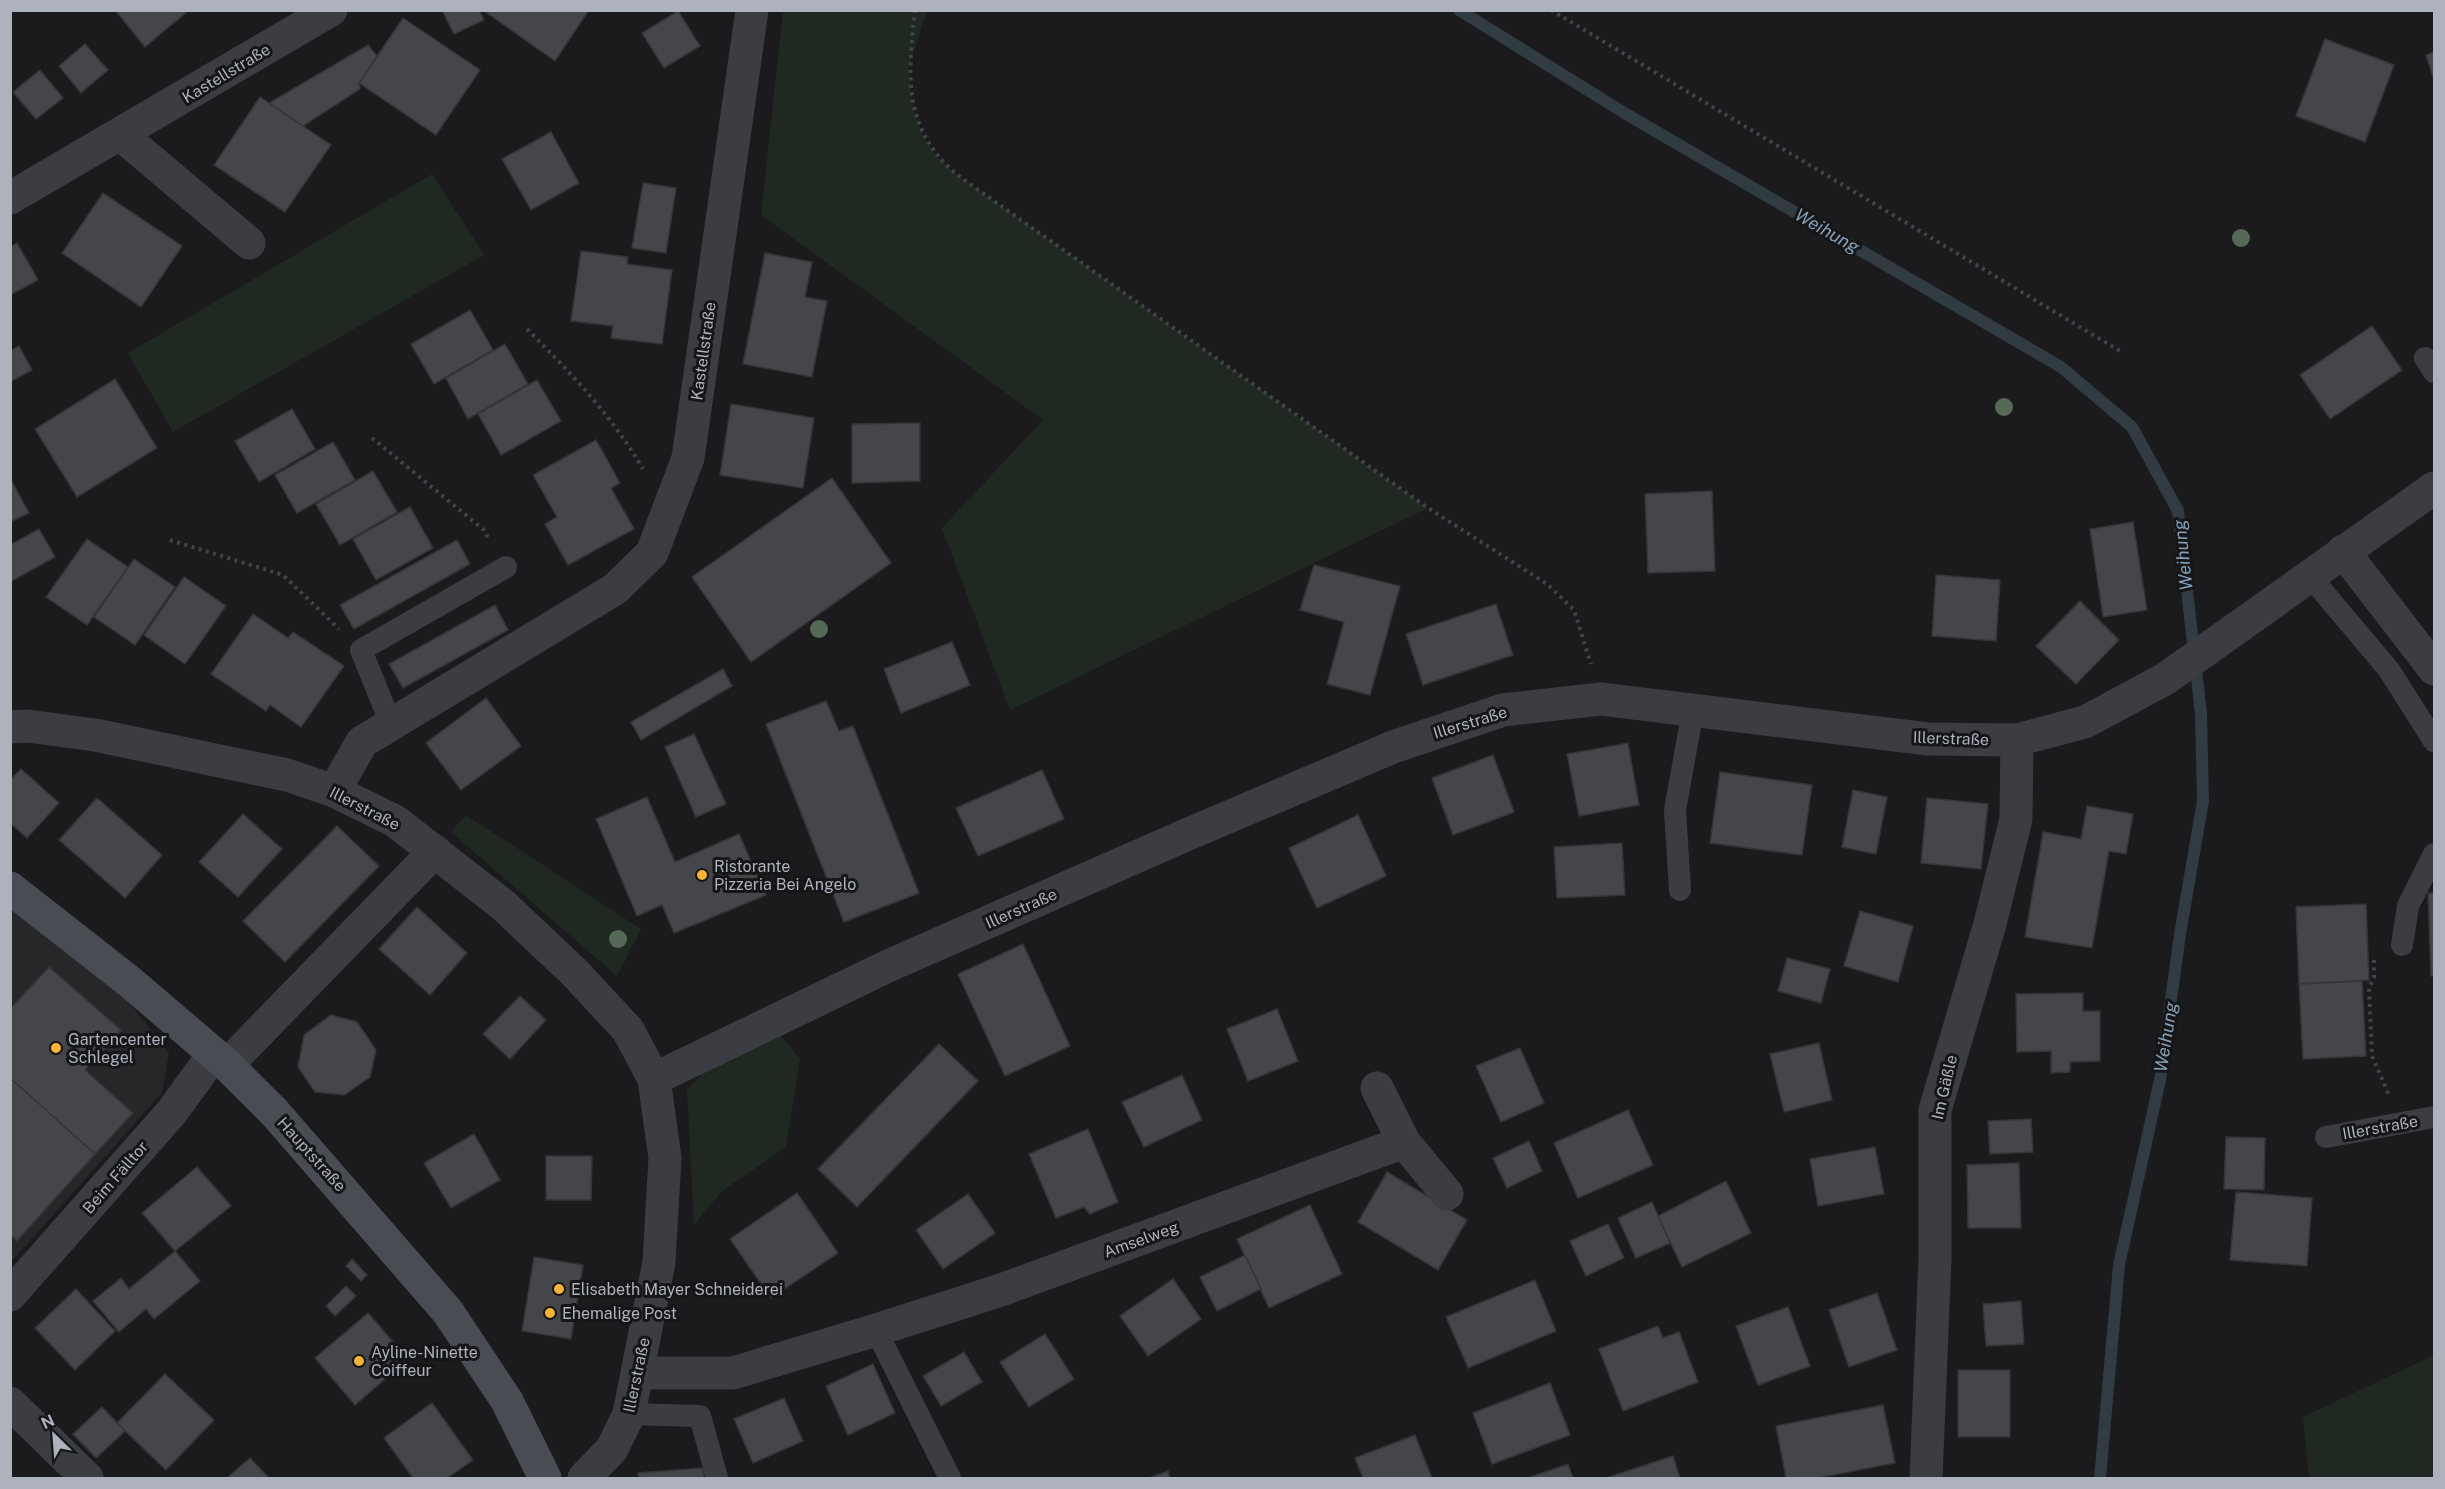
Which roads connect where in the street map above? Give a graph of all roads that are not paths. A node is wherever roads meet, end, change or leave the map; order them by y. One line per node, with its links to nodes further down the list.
1 (332, 10): 3 (street, Kastellstraße)
2 (752, 10): 12 (street, Kastellstraße)
3 (122, 135): 4 (street, Kastellstraße); 5 (street)
4 (10, 198)
5 (249, 243)
6 (2434, 488): 7 (street, Illerstraße)
7 (2343, 551): 9 (street, Illerstraße); 10 (street)
8 (506, 567): 12 (lane)
9 (2309, 575): 14 (street, Illerstraße); 15 (lane)
10 (2434, 669)
11 (1693, 710): 14 (street, Illerstraße); 20 (lane); 23 (street, Illerstraße)
12 (391, 724): 16 (street, Kastellstraße)
13 (10, 727): 16 (street, Illerstraße)
14 (2017, 740): 39 (street, Im Gäßle)
15 (2434, 741)
16 (334, 791): 17 (street, Illerstraße)
17 (435, 851): 22 (street, Beim Fälltor); 23 (street, Illerstraße)
18 (2434, 854): 21 (lane)
19 (10, 888): 22 (main road, Hauptstraße)
20 (1680, 890)
21 (2402, 945)
22 (220, 1060): 29 (street, Beim Fälltor); 35 (main road, Hauptstraße)
23 (654, 1079): 31 (street, Illerstraße)
24 (1377, 1088): 27 (street)
25 (2434, 1117): 26 (lane, Illerstraße)
26 (2326, 1137)
27 (1404, 1142): 28 (street); 30 (street, Amselweg)
28 (1447, 1194)
29 (10, 1295)
30 (876, 1330): 31 (street, Amselweg); 38 (lane)
31 (637, 1373): 33 (street, Illerstraße)
32 (10, 1403): 34 (street)
33 (629, 1414): 36 (street, Illerstraße); 37 (lane)
34 (87, 1479)
35 (545, 1479)
36 (584, 1479)
37 (717, 1479)
38 (950, 1479)
39 (1926, 1479)

